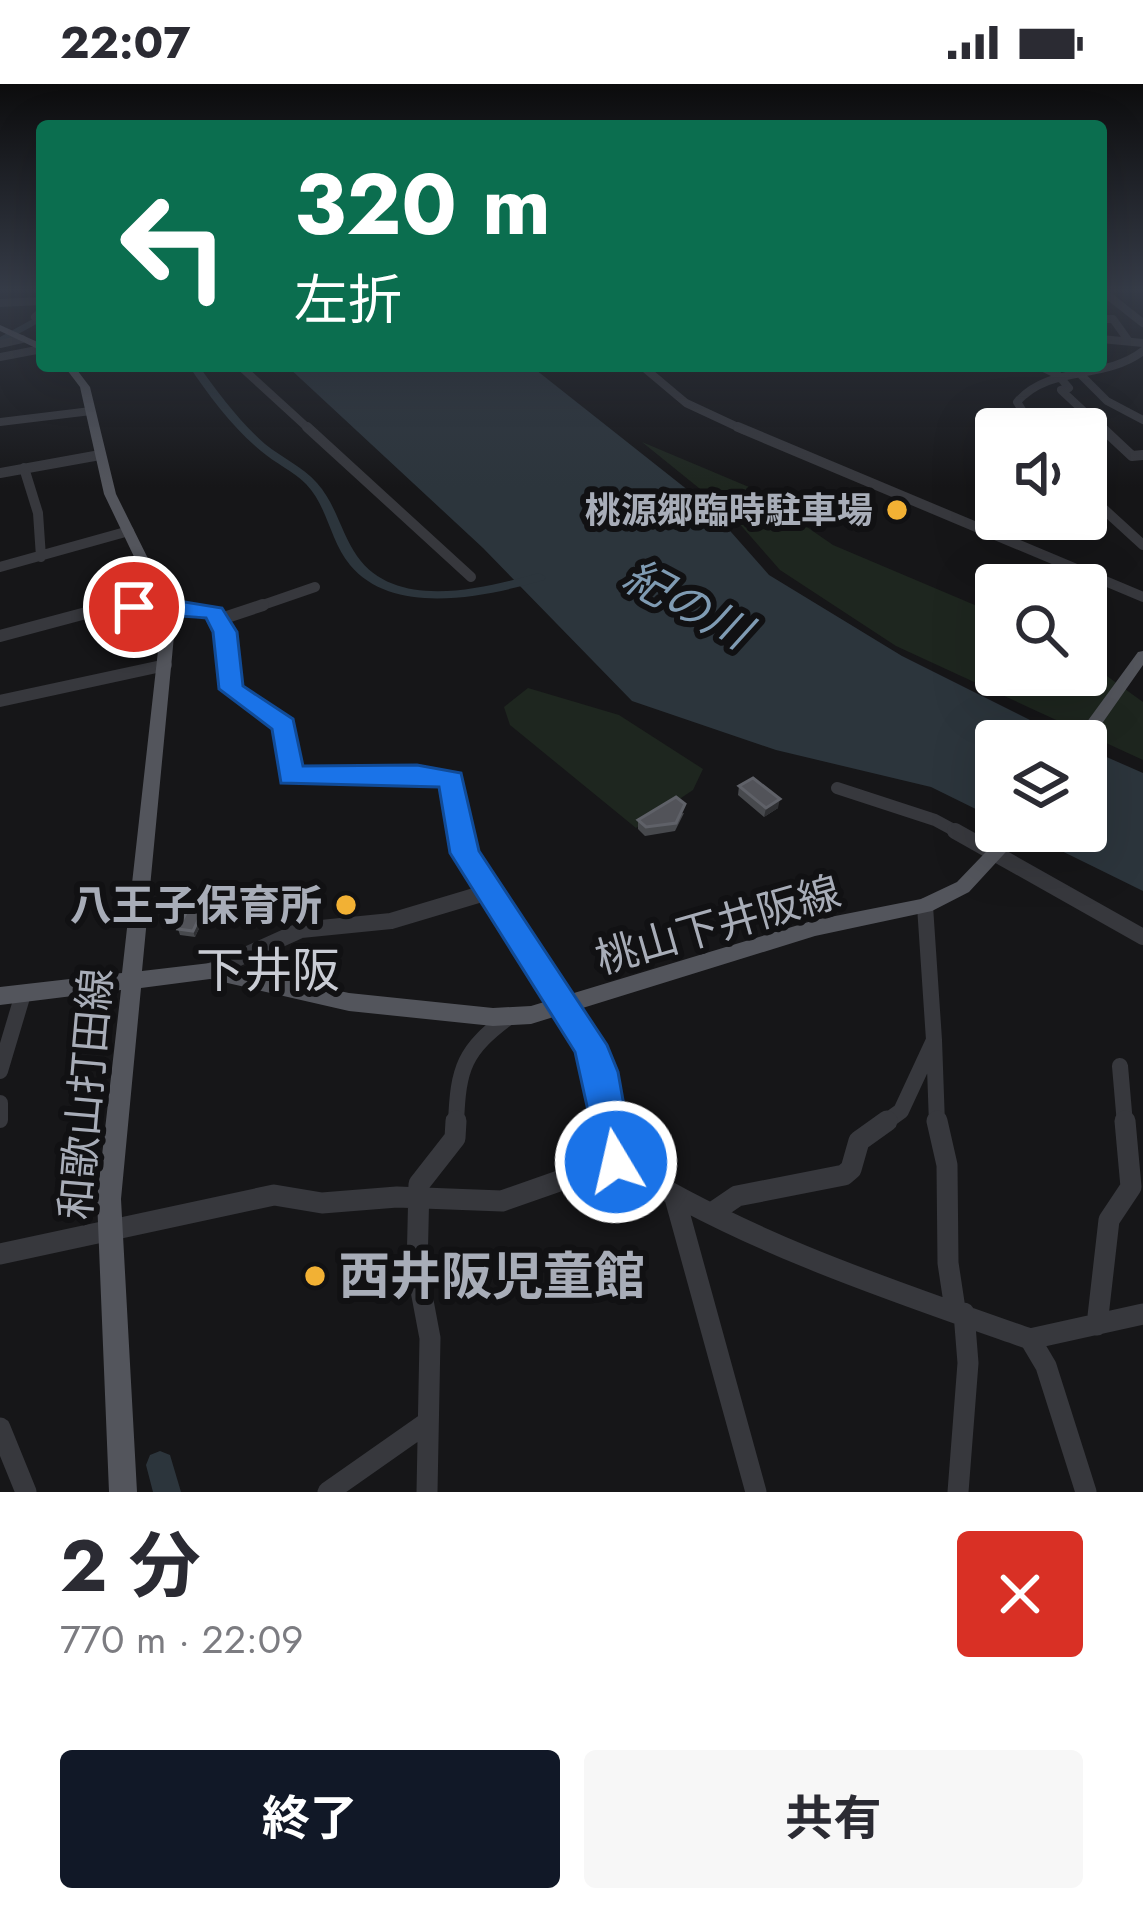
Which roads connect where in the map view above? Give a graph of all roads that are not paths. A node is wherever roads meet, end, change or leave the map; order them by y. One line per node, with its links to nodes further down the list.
1 (1134, 356): 2 (street)
2 (1107, 367)
3 (74, 372): 11 (main road, 和歌山打田線)
4 (247, 372): 23 (street)
5 (649, 372): 25 (street)
6 (1052, 372): 9 (street)
7 (1082, 372): 8 (street)
8 (1078, 373): 9 (street); 12 (street)
9 (1058, 375): 10 (street); 15 (street)
10 (1021, 408)
11 (91, 411): 13 (street); 14 (main road, 和歌山打田線)
12 (1143, 419)
13 (0, 422)
14 (100, 455): 16 (street); 19 (main road, 和歌山打田線)
15 (1143, 455)
16 (25, 468): 17 (street); 21 (street)
17 (0, 473)
18 (1107, 512): 20 (street)
19 (129, 532): 21 (street); 26 (main road, 和歌山打田線)
20 (1143, 545)
21 (41, 557): 22 (street)
22 (0, 567)
23 (471, 577)
24 (315, 587): 27 (street)
25 (1143, 596)
26 (167, 607): 27 (street); 28 (street); 30 (main road, 和歌山打田線)
27 (218, 620): 36 (street)
28 (0, 636)
29 (1143, 655): 32 (main road)
30 (166, 665): 31 (street); 40 (main road, 和歌山打田線)
31 (0, 700)
32 (1096, 720)
33 (837, 788): 34 (street)
34 (975, 840)
35 (1000, 852): 37 (main road, 桃山下井阪線); 38 (street)
36 (488, 892): 39 (street); 43 (street)
37 (925, 906): 43 (main road, 桃山下井阪線); 45 (street)
38 (1143, 937)
39 (210, 971): 40 (main road, 桃山下井阪線); 44 (main road, 桃山下井阪線)
40 (130, 984): 41 (main road, 桃山下井阪線); 54 (main road, 和歌山打田線)
41 (23, 994): 42 (main road, 桃山下井阪線); 47 (street)
42 (0, 996)
43 (569, 1007): 44 (main road, 桃山下井阪線); 50 (street)
44 (510, 1016): 51 (street)
45 (934, 1040): 53 (street); 56 (street)
46 (1120, 1066): 58 (street)
47 (0, 1071)
48 (0, 1103): 49 (street)
49 (0, 1120)
50 (616, 1162): 51 (street); 52 (street)
51 (419, 1198): 54 (street); 60 (street)
52 (675, 1198): 53 (street); 66 (street)
53 (712, 1213): 56 (street)
54 (110, 1229): 55 (street); 64 (main road, 和歌山打田線)
55 (0, 1254)
56 (960, 1311): 59 (street); 67 (street)
57 (1143, 1314): 58 (street)
58 (1097, 1324): 59 (street)
59 (1030, 1339): 68 (street)
60 (425, 1424): 62 (street); 65 (street)
61 (0, 1429): 63 (street)
62 (333, 1490)
63 (26, 1492)
64 (123, 1492)
65 (427, 1492)
66 (756, 1492)
67 (958, 1492)
68 (1086, 1492)

